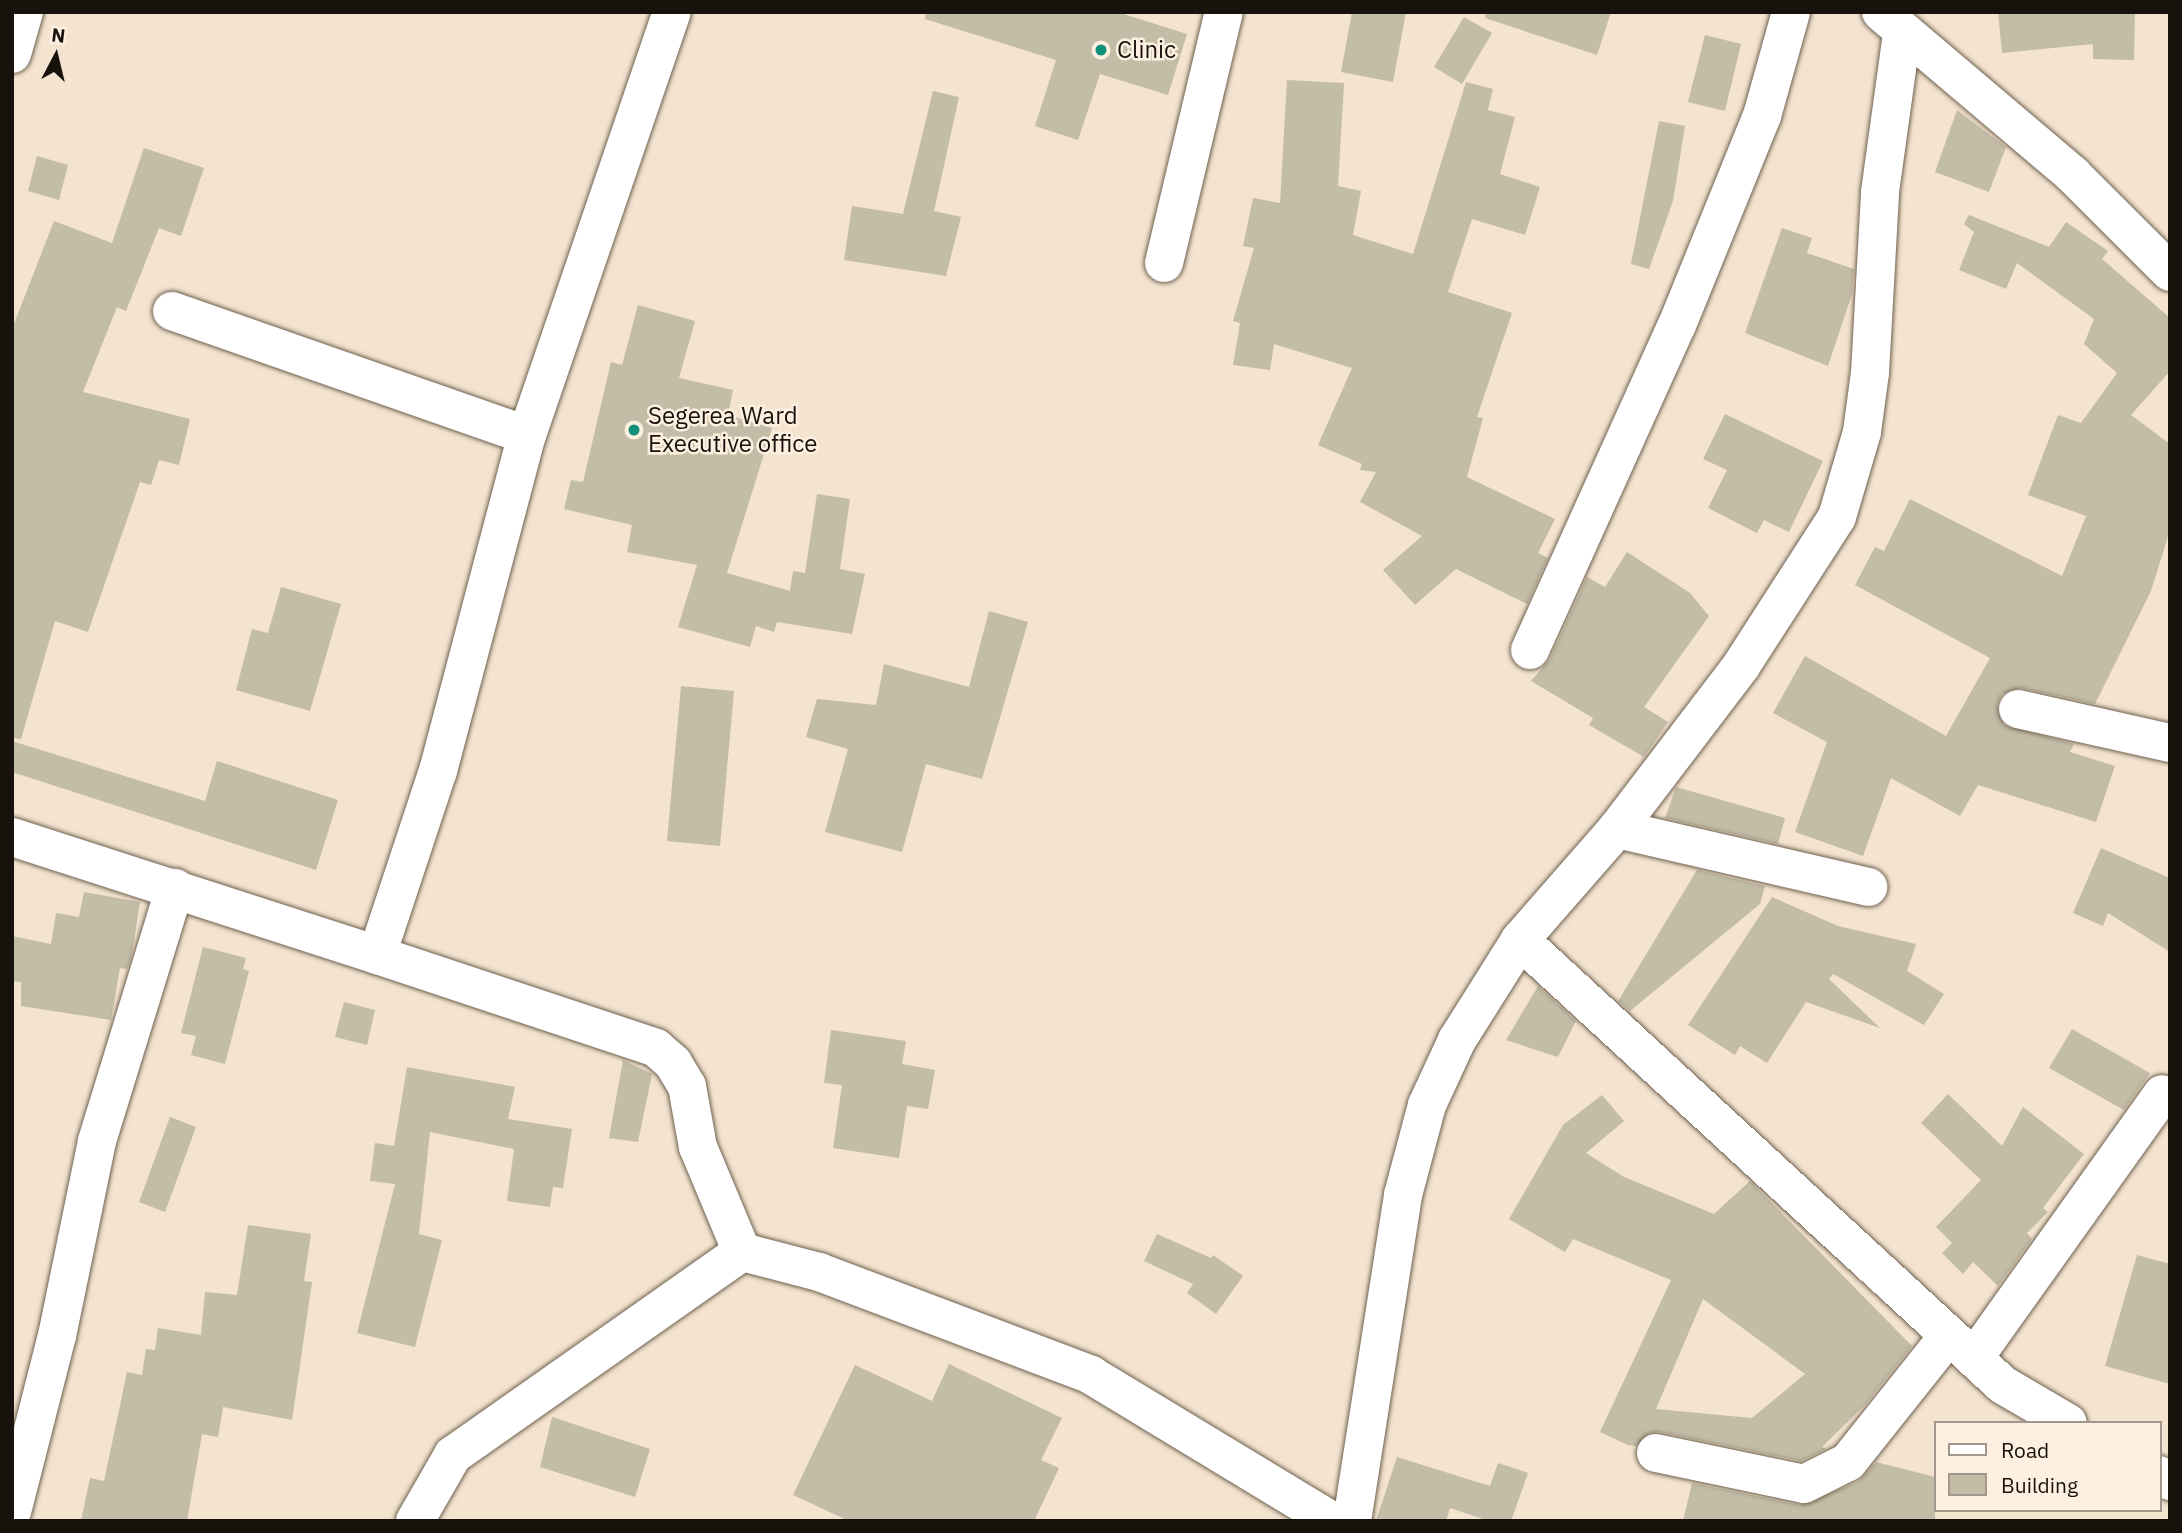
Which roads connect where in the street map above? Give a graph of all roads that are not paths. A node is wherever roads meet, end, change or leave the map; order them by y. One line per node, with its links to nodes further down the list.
1 (24, 12): 6 (street)
2 (672, 12): 10 (street)
3 (1224, 12): 7 (street)
4 (1791, 12): 11 (street)
5 (1888, 18): 8 (street); 14 (street)
6 (12, 54)
7 (1164, 262)
8 (2170, 272)
9 (172, 311): 10 (street)
10 (527, 435): 19 (street)
11 (1530, 650)
12 (2018, 709): 13 (street)
13 (2170, 743)
14 (1617, 829): 16 (street); 18 (street)
15 (12, 837): 17 (street)
16 (1868, 887)
17 (175, 888): 19 (street); 25 (street)
18 (1520, 940): 22 (street); 28 (street)
19 (377, 955): 21 (street)
20 (2162, 1094): 22 (street)
21 (742, 1252): 26 (street); 27 (street)
22 (1961, 1346): 23 (street); 24 (street)
23 (2065, 1421)
24 (1656, 1453)
25 (12, 1512)
26 (415, 1521)
27 (1332, 1521)
28 (1352, 1521)

